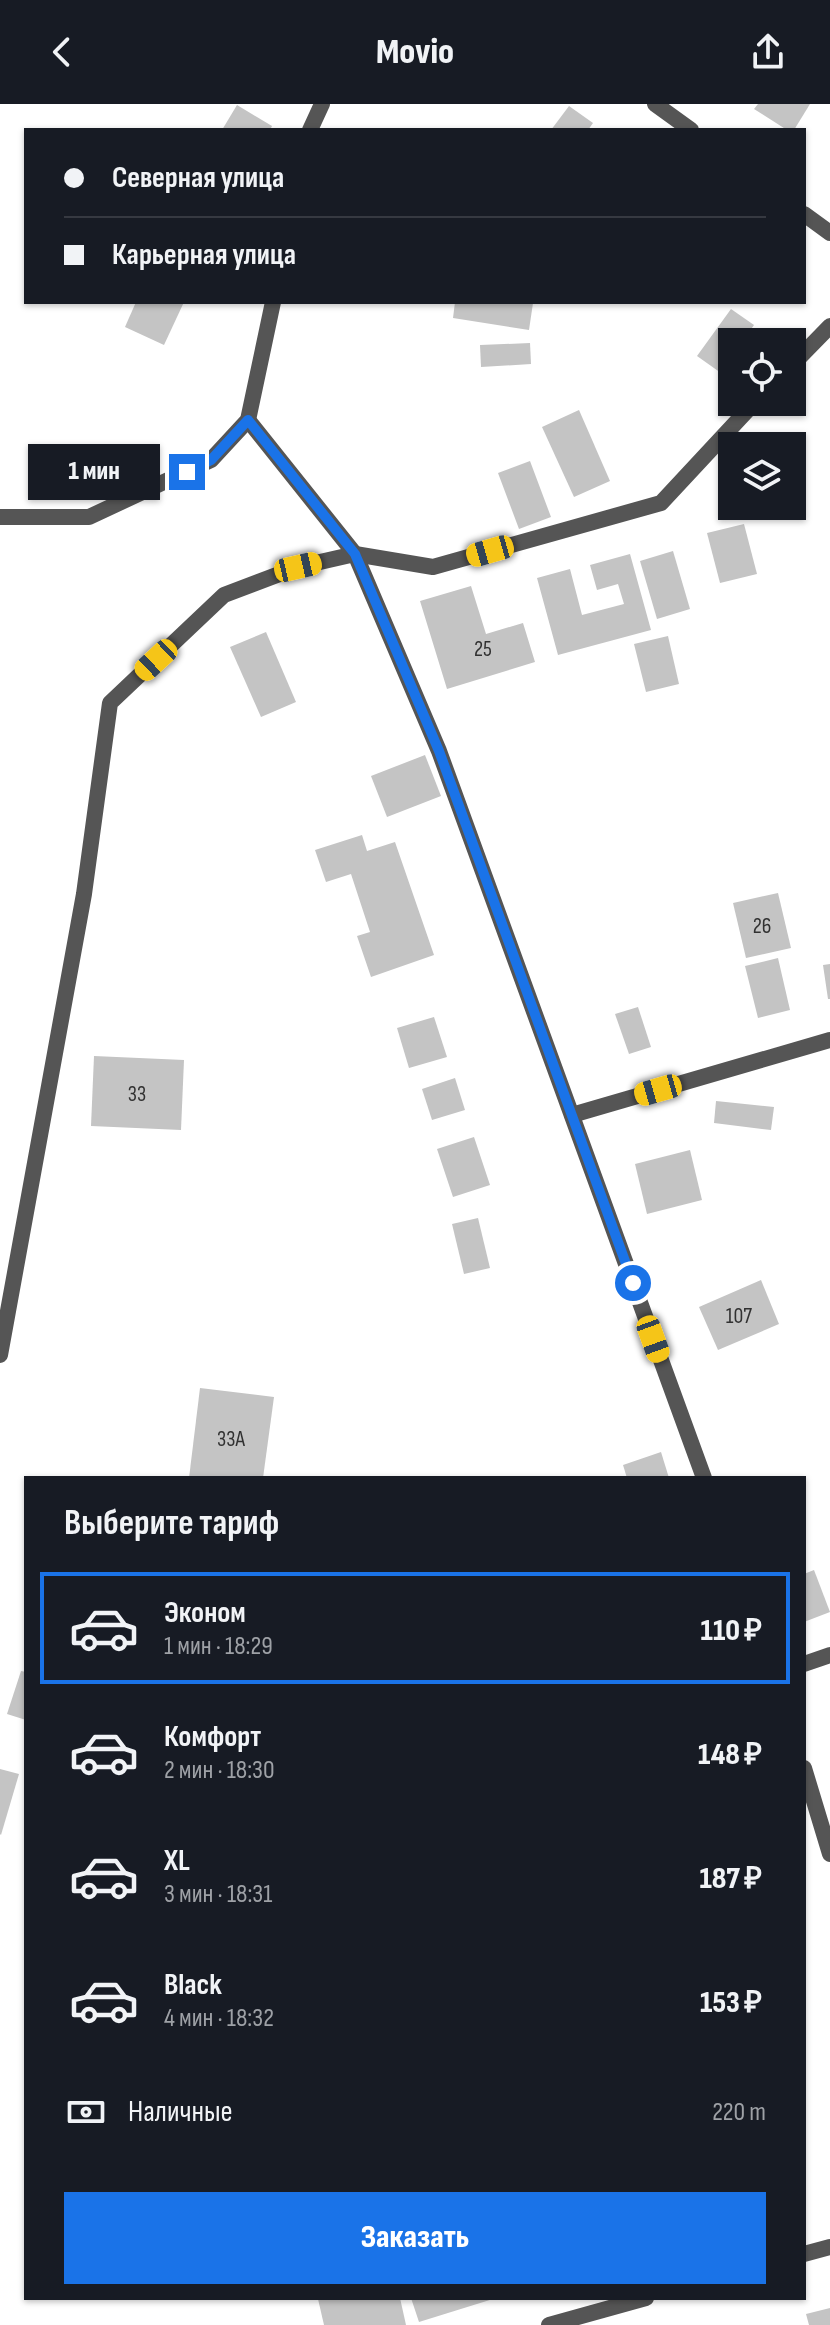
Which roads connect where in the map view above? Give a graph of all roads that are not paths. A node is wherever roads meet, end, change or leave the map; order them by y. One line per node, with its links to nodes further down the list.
1 (322, 104): 3 (street)
2 (655, 104): 4 (street)
3 (311, 128)
4 (688, 128)
5 (806, 215): 6 (street)
6 (830, 233)
7 (273, 304): 11 (street)
8 (830, 326): 9 (street)
9 (806, 351)
10 (742, 416): 13 (street)
11 (248, 420): 12 (street); 13 (street)
12 (0, 517)
13 (355, 554): 15 (street); 16 (street)
14 (830, 1040): 15 (street)
15 (572, 1115): 17 (street)
16 (0, 1355)
17 (703, 1476)
18 (830, 1655): 19 (street)
19 (806, 1663)
20 (806, 1775): 21 (street)
21 (830, 1854)
22 (830, 2247): 23 (street)
23 (806, 2253)
24 (639, 2300): 25 (street)
25 (549, 2325)

